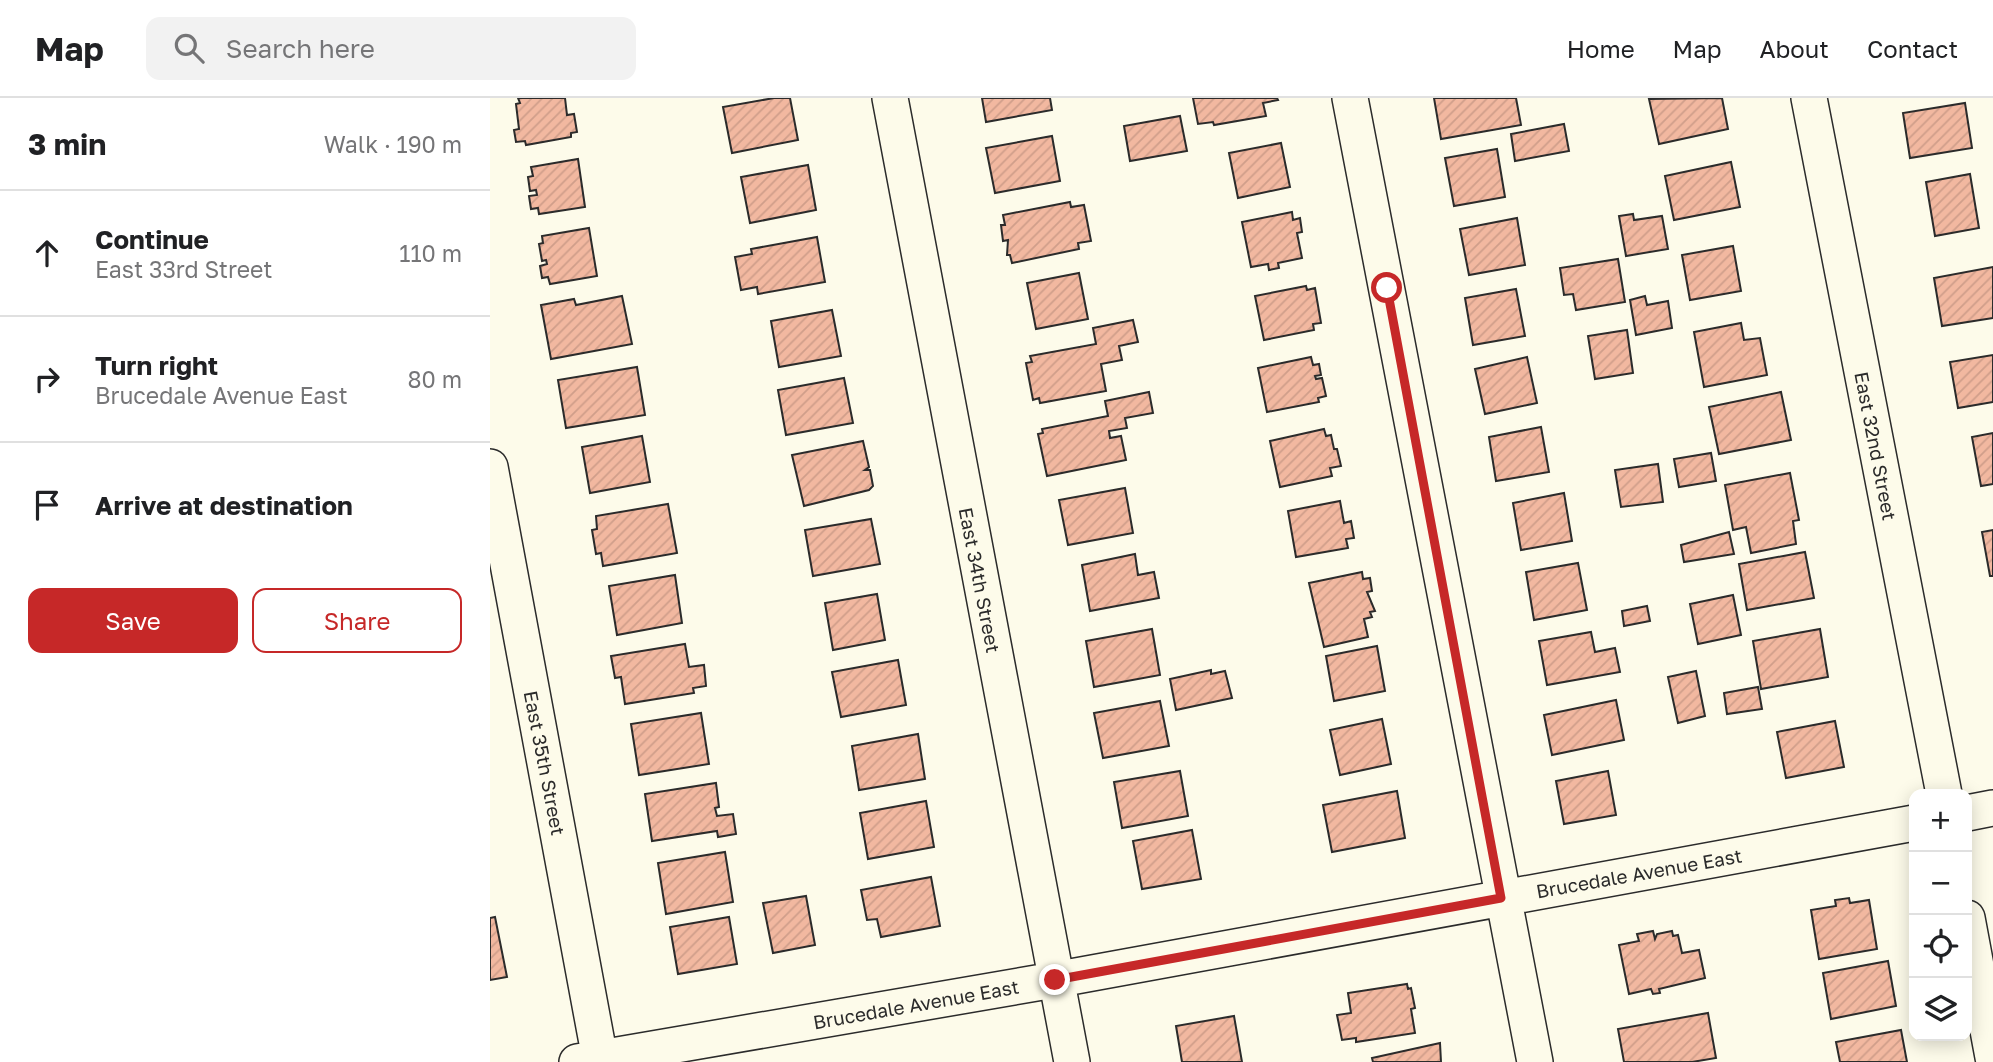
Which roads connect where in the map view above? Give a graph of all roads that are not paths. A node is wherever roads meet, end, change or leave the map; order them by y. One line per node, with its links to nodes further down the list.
1 (890, 98): 11 (street, East 34th Street)
2 (1350, 98): 9 (street)
3 (1809, 98): 5 (street, East 32nd Street)
4 (490, 467): 13 (street, East 35th Street)
5 (1943, 789)
6 (1993, 808): 7 (street)
7 (1972, 812)
8 (1909, 823): 9 (street, Brucedale Avenue East)
9 (1501, 898): 11 (street, Brucedale Avenue East); 15 (street)
10 (1972, 945): 12 (street)
11 (1055, 980): 13 (street, Brucedale Avenue East); 14 (street, East 34th Street)
12 (1993, 1057)
13 (589, 1060)
14 (1072, 1062)
15 (1535, 1062)

